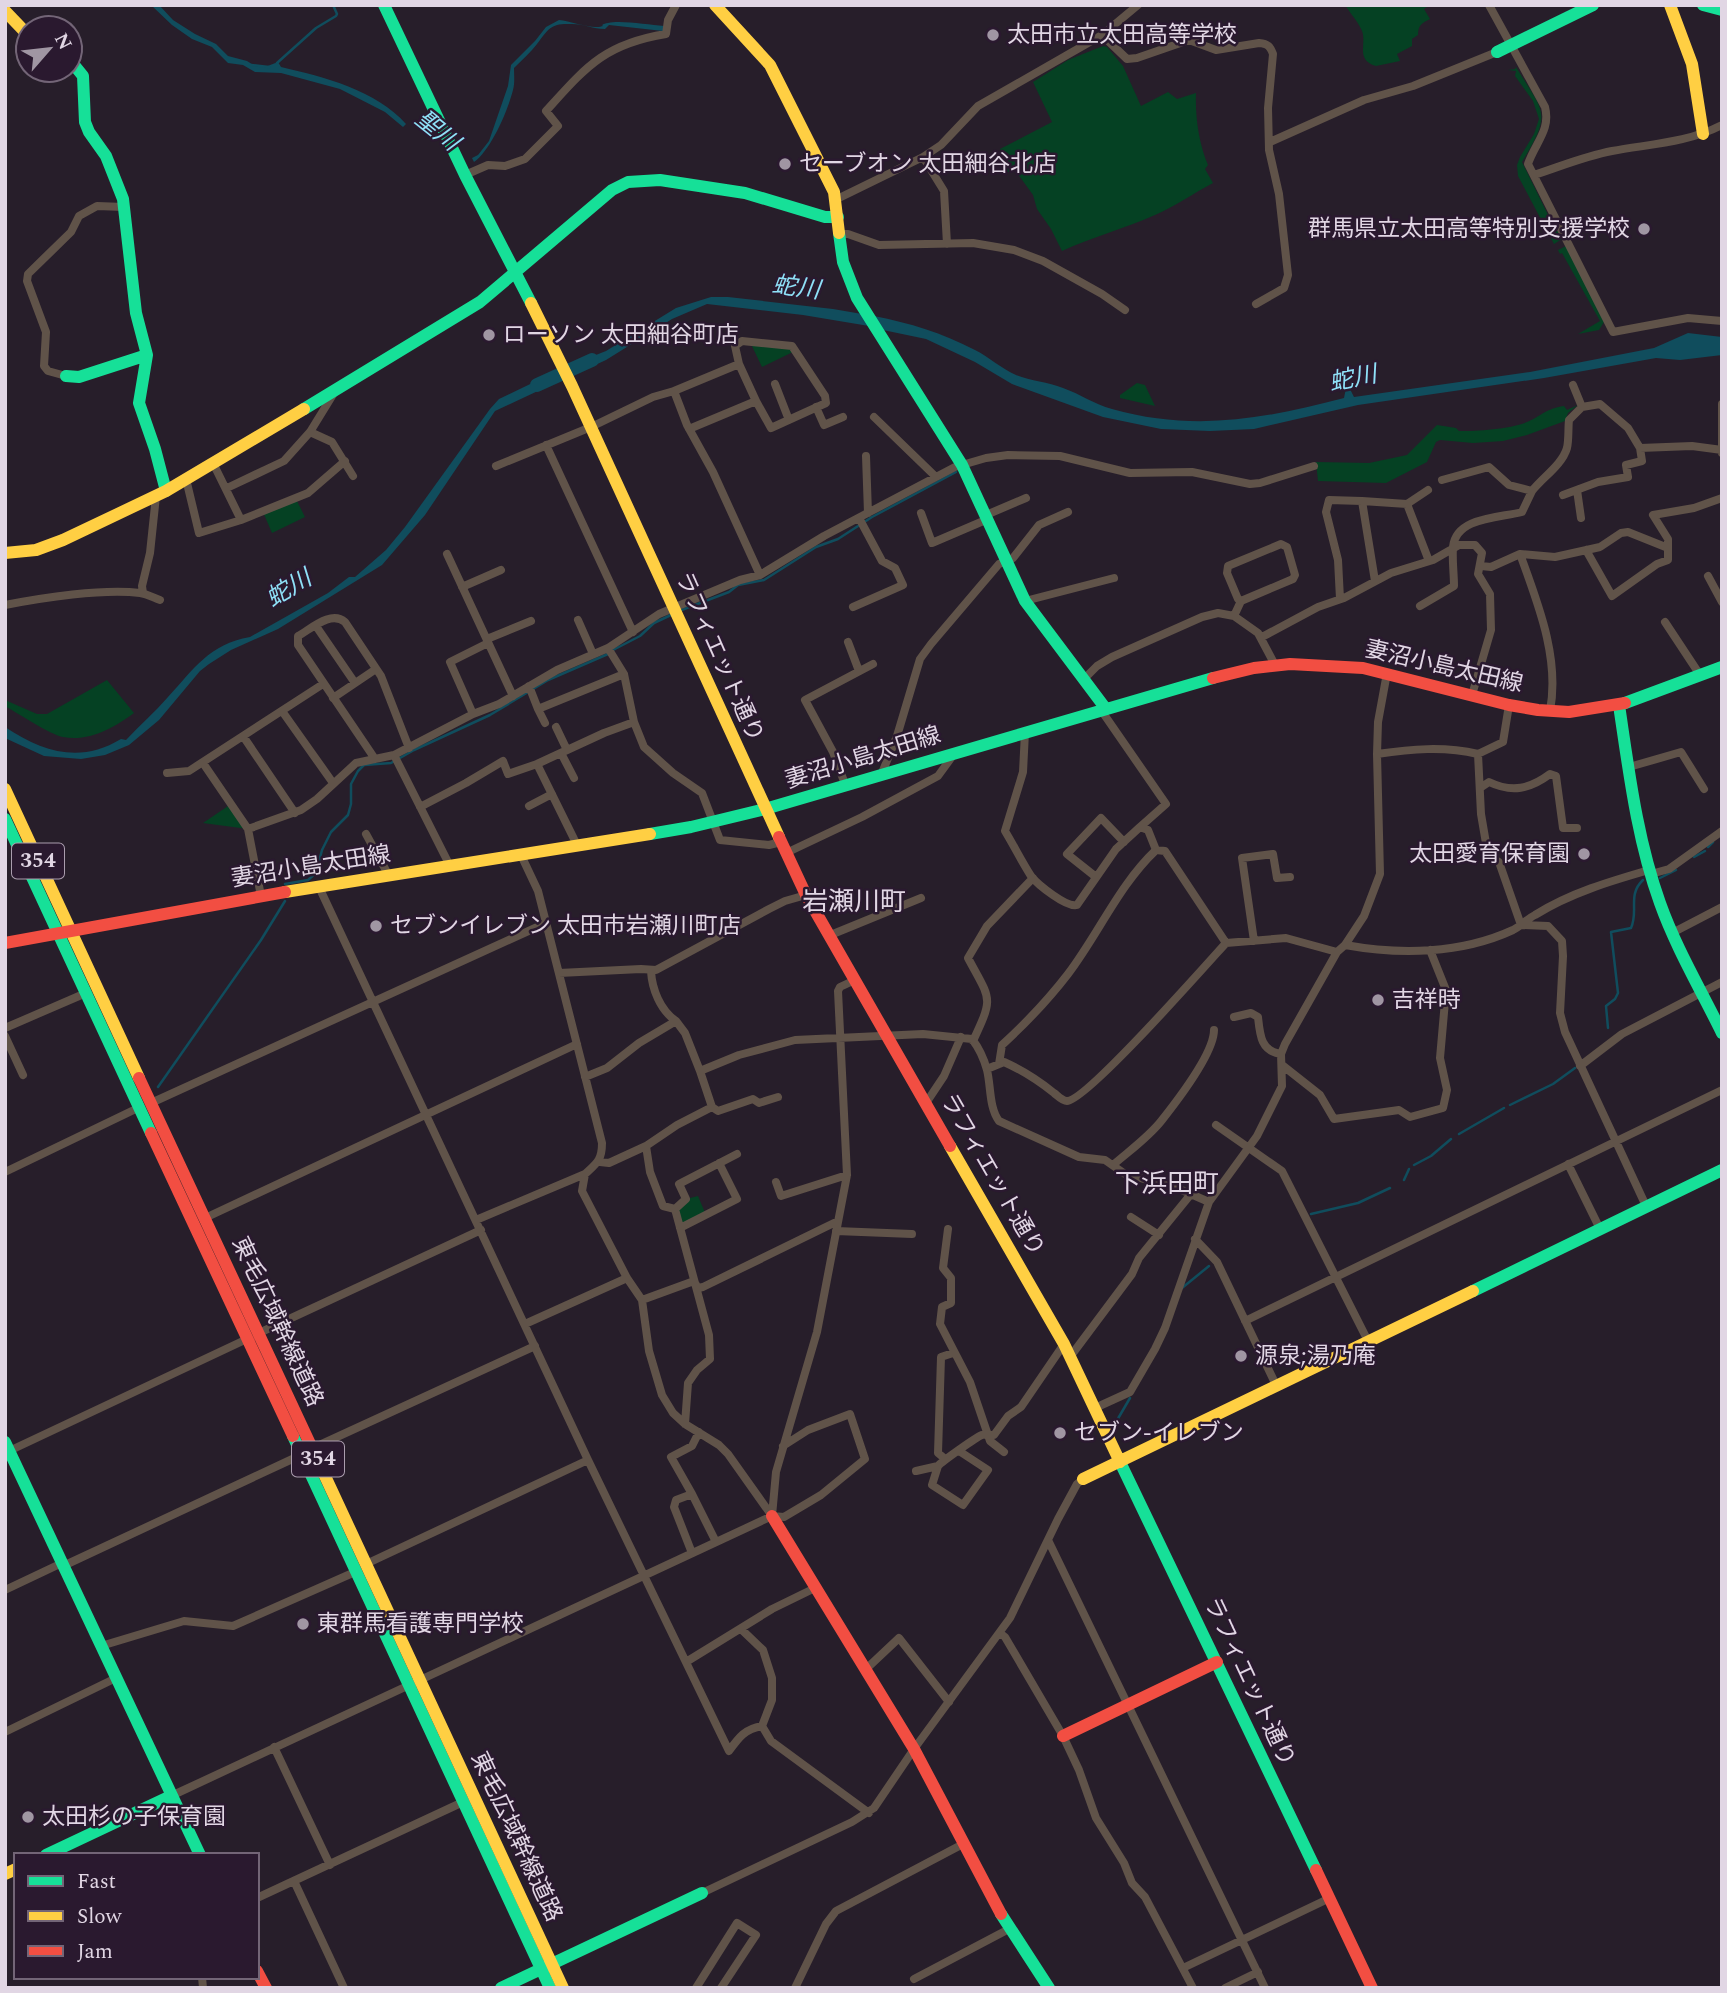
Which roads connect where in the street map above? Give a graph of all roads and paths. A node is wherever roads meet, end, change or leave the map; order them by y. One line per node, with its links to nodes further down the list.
1 (11, 5): 10 (main road)
2 (384, 5): 20 (main road)
3 (676, 5): 20 (street)
4 (715, 5): 22 (main road)
5 (1138, 5): 12 (street)
6 (1489, 5): 13 (street)
7 (1593, 5): 13 (main road)
8 (1670, 5): 17 (main road)
9 (1703, 5): 11 (main road)
10 (5, 9)
11 (1722, 10)
12 (1102, 35): 18 (street); 19 (street)
13 (1510, 47): 14 (main road); 21 (street)
14 (1497, 52): 18 (street)
15 (83, 84): 23 (main road)
16 (1722, 125): 17 (street)
17 (1703, 134): 21 (street)
18 (1270, 142): 28 (street)
19 (923, 157): 22 (street); 26 (street)
20 (465, 175): 27 (main road)
21 (1534, 176): 30 (street)
22 (837, 200): 24 (main road)
23 (124, 207): 31 (main road); 33 (street)
24 (838, 217): 25 (main road); 27 (main road)
25 (839, 234): 26 (street); 54 (main road)
26 (947, 244): 29 (street)
27 (516, 272): 36 (main road); 45 (main road, ラフィエット通り)
28 (1256, 304)
29 (1125, 310)
30 (1722, 321)
31 (147, 355): 33 (main road); 65 (main road)
32 (739, 364): 37 (street); 38 (street); 40 (street)
33 (66, 376)
34 (775, 384): 44 (street)
35 (1573, 385): 41 (street)
36 (336, 390): 47 (street); 53 (main road)
37 (674, 391): 45 (street); 46 (street)
38 (756, 401): 44 (street); 46 (street)
39 (1722, 404): 50 (street)
40 (816, 407): 43 (street); 44 (street)
41 (1582, 407): 49 (street); 64 (street)
42 (874, 416): 58 (street)
43 (843, 417)
44 (789, 420)
45 (591, 427): 48 (street); 102 (main road, ラフィエット通り)
46 (689, 429): 88 (street)
47 (310, 432): 52 (street); 61 (street)
48 (546, 446): 55 (street); 108 (street)
49 (1640, 448): 50 (street); 63 (street)
50 (1722, 452)
51 (866, 456): 72 (street)
52 (345, 461): 57 (street); 77 (street)
53 (213, 463): 59 (main road); 61 (street)
54 (962, 465): 56 (street); 58 (street); 74 (main road)
55 (496, 466)
56 (1314, 466)
57 (354, 476)
58 (936, 477): 72 (street)
59 (186, 479): 65 (main road); 77 (street)
60 (1442, 480): 64 (street)
61 (227, 488): 77 (street)
62 (1428, 490): 70 (street)
63 (1577, 490): 66 (street); 75 (street)
64 (1532, 491): 78 (street)
65 (161, 494): 81 (main road); 93 (street)
66 (1563, 495)
67 (1026, 498): 74 (street)
68 (1722, 498): 79 (street)
69 (1362, 501): 70 (street); 91 (street); 94 (street)
70 (1407, 504): 85 (street)
71 (1068, 512): 84 (street)
72 (868, 513): 76 (street)
73 (920, 513): 74 (street)
74 (987, 517): 84 (main road)
75 (1581, 517)
76 (859, 518): 88 (street); 101 (street)
77 (242, 520)
78 (1453, 547): 85 (street); 86 (street); 100 (street)
79 (1668, 548): 80 (street); 80 (street)
80 (1586, 550): 83 (street)
81 (5, 553)
82 (447, 554): 92 (street)
83 (1520, 554): 86 (street); 134 (street)
84 (1005, 561): 96 (main road); 152 (street)
85 (1429, 561): 91 (street)
86 (1480, 566): 126 (street)
87 (500, 570): 92 (street)
88 (760, 575): 102 (street)
89 (1708, 576): 98 (street)
90 (1114, 578): 96 (street)
91 (1376, 581): 94 (street)
92 (462, 587): 110 (street)
93 (143, 593): 95 (street); 99 (street)
94 (1340, 599): 109 (street)
95 (160, 600)
96 (1025, 601): 122 (main road)
97 (1241, 601): 97 (street); 103 (street)
98 (1721, 601)
99 (5, 605)
100 (1420, 606)
101 (853, 607)
102 (674, 608): 108 (street); 162 (main road, ラフィエット通り)
103 (1234, 616): 109 (street); 122 (street)
104 (578, 620): 113 (street)
105 (531, 621): 110 (street)
106 (1665, 622): 121 (street)
107 (316, 626): 117 (street); 123 (street); 124 (street)
108 (634, 632): 112 (street)
109 (1262, 637): 115 (street)
110 (488, 641): 127 (street); 135 (street)
111 (848, 642): 118 (street)
112 (608, 648): 113 (street); 120 (street)
113 (593, 654): 125 (street)
114 (873, 664): 118 (street)
115 (1275, 665): 119 (main road, 妻沼小島太田線); 132 (main road, 妻沼小島太田線)
116 (1722, 667): 121 (main road, 妻沼小島太田線)
117 (376, 669): 124 (street); 141 (street)
118 (859, 671): 155 (street)
119 (1388, 672): 126 (main road, 妻沼小島太田線); 144 (street)
120 (624, 674): 131 (street); 136 (street)
121 (1700, 675): 130 (main road, 妻沼小島太田線)
122 (1085, 678): 132 (main road)
123 (323, 684): 128 (street); 133 (street)
124 (355, 684): 128 (street)
125 (529, 686): 127 (street); 131 (street)
126 (1472, 695): 129 (main road, 妻沼小島太田線)
127 (513, 696): 135 (street)
128 (333, 698): 147 (street)
129 (1509, 705): 134 (main road, 妻沼小島太田線); 145 (street)
130 (1619, 705): 134 (main road, 妻沼小島太田線); 150 (main road)
131 (538, 709): 137 (street)
132 (1104, 709): 139 (main road, 妻沼小島太田線); 166 (street)
133 (282, 711): 140 (street); 154 (street)
134 (1550, 711)
135 (473, 714): 141 (street)
136 (634, 722): 142 (street); 165 (street)
137 (545, 723)
138 (556, 727): 142 (street)
139 (1025, 732): 143 (main road, 妻沼小島太田線); 181 (street)
140 (243, 736): 148 (street); 163 (street)
141 (408, 748): 146 (street)
142 (564, 752): 149 (street); 153 (street)
143 (956, 752): 152 (main road, 妻沼小島太田線); 173 (street)
144 (1377, 754): 145 (street); 195 (street)
145 (1478, 754): 156 (street)
146 (394, 755): 147 (street); 161 (street)
147 (374, 759): 154 (street)
148 (203, 763): 151 (street); 168 (street)
149 (537, 765): 159 (street); 161 (street)
150 (1629, 767): 158 (street); 177 (main road)
151 (167, 773)
152 (882, 773): 155 (main road, 妻沼小島太田線)
153 (574, 778)
154 (332, 783): 163 (street)
155 (845, 784): 162 (main road, 妻沼小島太田線)
156 (1480, 788): 167 (street); 188 (street)
157 (5, 789): 190 (main road, 東毛広域幹線道路 / 354)
158 (1704, 789)
159 (552, 794): 160 (street); 172 (street)
160 (529, 806)
161 (420, 807): 176 (street)
162 (765, 809): 165 (main road, 妻沼小島太田線); 173 (main road, ラフィエット通り)
163 (295, 813): 168 (street)
164 (5, 819): 190 (main road, 東毛広域幹線道路 / 354)
165 (713, 822): 172 (main road, 妻沼小島太田線); 173 (street)
166 (1140, 827): 171 (street); 174 (street)
167 (1577, 828)
168 (248, 829): 184 (street)
169 (1722, 831): 177 (street)
170 (366, 834): 178 (street)
171 (1124, 842): 179 (street); 179 (street)
172 (577, 845): 175 (main road, 妻沼小島太田線)
173 (783, 847): 183 (main road, ラフィエット通り)
174 (1156, 850): 194 (street); 217 (street)
175 (521, 855): 176 (main road, 妻沼小島太田線); 187 (street)
176 (450, 866): 178 (main road, 妻沼小島太田線)
177 (1650, 872): 188 (street); 189 (main road)
178 (389, 876): 182 (main road, 妻沼小島太田線)
179 (1096, 877): 181 (street)
180 (1290, 877): 192 (street)
181 (1032, 878): 214 (street)
182 (319, 887): 184 (main road, 妻沼小島太田線); 204 (street)
183 (806, 895): 191 (main road, ラフィエット通り); 198 (street)
184 (261, 896): 190 (main road, 妻沼小島太田線)
185 (921, 898): 191 (street)
186 (1722, 907): 189 (street)
187 (546, 923): 199 (street); 204 (street)
188 (1521, 925): 196 (street); 219 (street)
189 (1674, 932): 202 (main road)
190 (65, 933): 193 (main road, 妻沼小島太田線); 203 (main road, 東毛広域幹線道路 / 354); 227 (main road, 東毛広域幹線道路 / 354)
191 (828, 936): 200 (main road, ラフィエット通り)
192 (1254, 941): 194 (street); 197 (street)
193 (5, 943)
194 (1226, 943): 217 (street)
195 (1345, 945): 196 (street); 197 (street)
196 (1430, 950): 218 (street)
197 (1337, 952): 216 (street)
198 (651, 971): 199 (street); 206 (street)
199 (559, 973): 215 (street)
200 (855, 980): 210 (street); 211 (main road, ラフィエット通り)
201 (1722, 982): 202 (street)
202 (1702, 992): 209 (main road); 219 (street)
203 (87, 993): 207 (street); 227 (main road, 東毛広域幹線道路 / 354)
204 (373, 1001): 227 (street); 229 (street)
205 (1234, 1017): 216 (street)
206 (676, 1021): 221 (street); 223 (street)
207 (5, 1028)
208 (1214, 1030): 238 (street)
209 (1722, 1033)
210 (841, 1036): 211 (street); 221 (street); 242 (street)
211 (887, 1036): 213 (street); 226 (main road, ラフィエット通り)
212 (5, 1037): 222 (street)
213 (961, 1037): 214 (street); 226 (street)
214 (973, 1041): 220 (street)
215 (577, 1044): 223 (street); 229 (street)
216 (1281, 1054): 218 (street)
217 (999, 1064): 220 (street)
218 (1282, 1065): 233 (street)
219 (1580, 1066): 231 (street)
220 (987, 1069): 238 (street)
221 (701, 1071): 228 (street)
222 (23, 1075)
223 (585, 1077): 235 (street)
224 (1722, 1090): 231 (street)
225 (778, 1097): 228 (street)
226 (926, 1103): 268 (main road, ラフィエット通り)
227 (146, 1105): 240 (street); 248 (main road, 東毛広域幹線道路 / 354); 266 (main road, 東毛広域幹線道路 / 354)
228 (712, 1107): 232 (street)
229 (427, 1115): 248 (street); 250 (street)
230 (1216, 1125): 233 (street)
231 (1615, 1142): 237 (street); 246 (street)
232 (646, 1146): 235 (street); 247 (street)
233 (1248, 1148): 245 (street); 260 (street)
234 (737, 1154): 236 (street)
235 (600, 1162): 241 (street)
236 (719, 1163): 247 (street); 252 (street)
237 (1569, 1164): 254 (street); 260 (street)
238 (1113, 1165): 244 (street)
239 (1722, 1170): 246 (main road)
240 (5, 1172)
241 (585, 1174): 250 (street); 261 (street)
242 (847, 1175): 243 (street); 251 (street)
243 (776, 1182)
244 (1191, 1194): 245 (street); 258 (street)
245 (1209, 1202): 259 (street)
246 (1646, 1206): 254 (main road)
247 (675, 1209): 252 (street)
248 (205, 1217): 266 (main road, 東毛広域幹線道路 / 354)
249 (1131, 1217): 258 (street)
250 (476, 1220): 255 (street)
251 (838, 1221): 256 (street); 262 (street)
252 (680, 1228): 262 (street)
253 (948, 1229): 270 (street)
254 (1600, 1229): 267 (main road)
255 (481, 1230): 265 (street); 266 (street)
256 (836, 1231): 257 (street); 278 (street)
257 (912, 1234)
258 (1159, 1235): 271 (street)
259 (1195, 1239): 264 (street); 273 (street)
260 (1337, 1276): 264 (street); 267 (street)
261 (627, 1278): 263 (street); 265 (street)
262 (694, 1281): 263 (street); 274 (street)
263 (642, 1300): 274 (street)
264 (1245, 1321): 272 (street)
265 (525, 1324): 269 (street)
266 (253, 1336): 277 (street); 279 (main road, 東毛広域幹線道路 / 354)
267 (1368, 1341): 272 (main road)
268 (1064, 1344): 271 (main road, ラフィエット通り); 276 (street)
269 (535, 1346): 279 (street); 282 (street)
270 (953, 1353): 276 (street); 284 (street)
271 (1070, 1357): 273 (main road, ラフィエット通り)
272 (1276, 1385): 283 (main road)
273 (1096, 1408): 283 (main road, ラフィエット通り)
274 (685, 1424): 275 (street)
275 (699, 1432): 287 (street); 288 (street)
276 (988, 1435): 280 (street); 281 (street)
277 (7, 1446): 292 (main road)
278 (783, 1446): 288 (street); 288 (street)
279 (307, 1451): 292 (street); 293 (main road, 東毛広域幹線道路 / 354)
280 (959, 1451): 284 (street); 284 (street)
281 (1004, 1452)
282 (588, 1460): 293 (street); 294 (street)
283 (1121, 1461): 286 (main road); 301 (main road, ラフィエット通り)
284 (941, 1462): 285 (street)
285 (916, 1471)
286 (1083, 1479): 289 (street)
287 (692, 1494): 290 (street); 291 (street)
288 (772, 1516): 290 (street); 295 (main road)
289 (1048, 1540): 298 (street); 306 (street)
290 (716, 1542): 291 (street)
291 (692, 1553): 294 (street)
292 (62, 1565): 296 (street); 299 (main road)
293 (361, 1568): 299 (street); 304 (main road, 東毛広域幹線道路 / 354)
294 (644, 1576): 300 (street); 304 (street)
295 (816, 1588): 297 (street); 302 (main road)
296 (5, 1590)
297 (741, 1629): 300 (street); 307 (street)
298 (1000, 1633): 305 (street); 309 (street)
299 (101, 1646): 303 (main road)
300 (686, 1662): 307 (street)
301 (1217, 1662): 306 (main road); 322 (main road, ラフィエット通り)
302 (866, 1670): 305 (street); 311 (main road)
303 (116, 1678): 308 (street); 312 (main road)
304 (415, 1682): 310 (street); 313 (main road, 東毛広域幹線道路 / 354); 325 (main road, 東毛広域幹線道路 / 354)
305 (948, 1702): 311 (street)
306 (1129, 1704): 309 (main road); 324 (street)
307 (762, 1726): 314 (street)
308 (5, 1732)
309 (1063, 1736): 326 (street)
310 (274, 1747): 312 (street); 318 (street)
311 (914, 1749): 314 (street); 315 (main road)
312 (171, 1796): 316 (main road); 317 (main road)
313 (463, 1802): 318 (street); 325 (main road, 東毛広域幹線道路 / 354)
314 (869, 1812): 320 (street)
315 (963, 1844): 323 (main road); 335 (street)
316 (50, 1853)
317 (199, 1853)
318 (330, 1866): 319 (street)
319 (294, 1881): 321 (street); 329 (street)
320 (702, 1893): 325 (main road)
321 (259, 1897)
322 (1329, 1898): 324 (street); 340 (main road, ラフィエット通り)
323 (1009, 1929): 328 (street); 336 (main road)
324 (1242, 1939): 326 (street); 327 (street)
325 (546, 1967): 330 (main road); 331 (main road, 東毛広域幹線道路 / 354); 332 (main road, 東毛広域幹線道路 / 354)
326 (1183, 1968): 337 (street)
327 (1258, 1972): 338 (street); 339 (street)
328 (914, 1979)
329 (344, 1988)
330 (501, 1988)
331 (550, 1988)
332 (563, 1988)
333 (696, 1988): 334 (street)
334 (721, 1988)
335 (795, 1988)
336 (1049, 1988)
337 (1193, 1988)
338 (1225, 1988)
339 (1265, 1988)
340 (1372, 1988)

